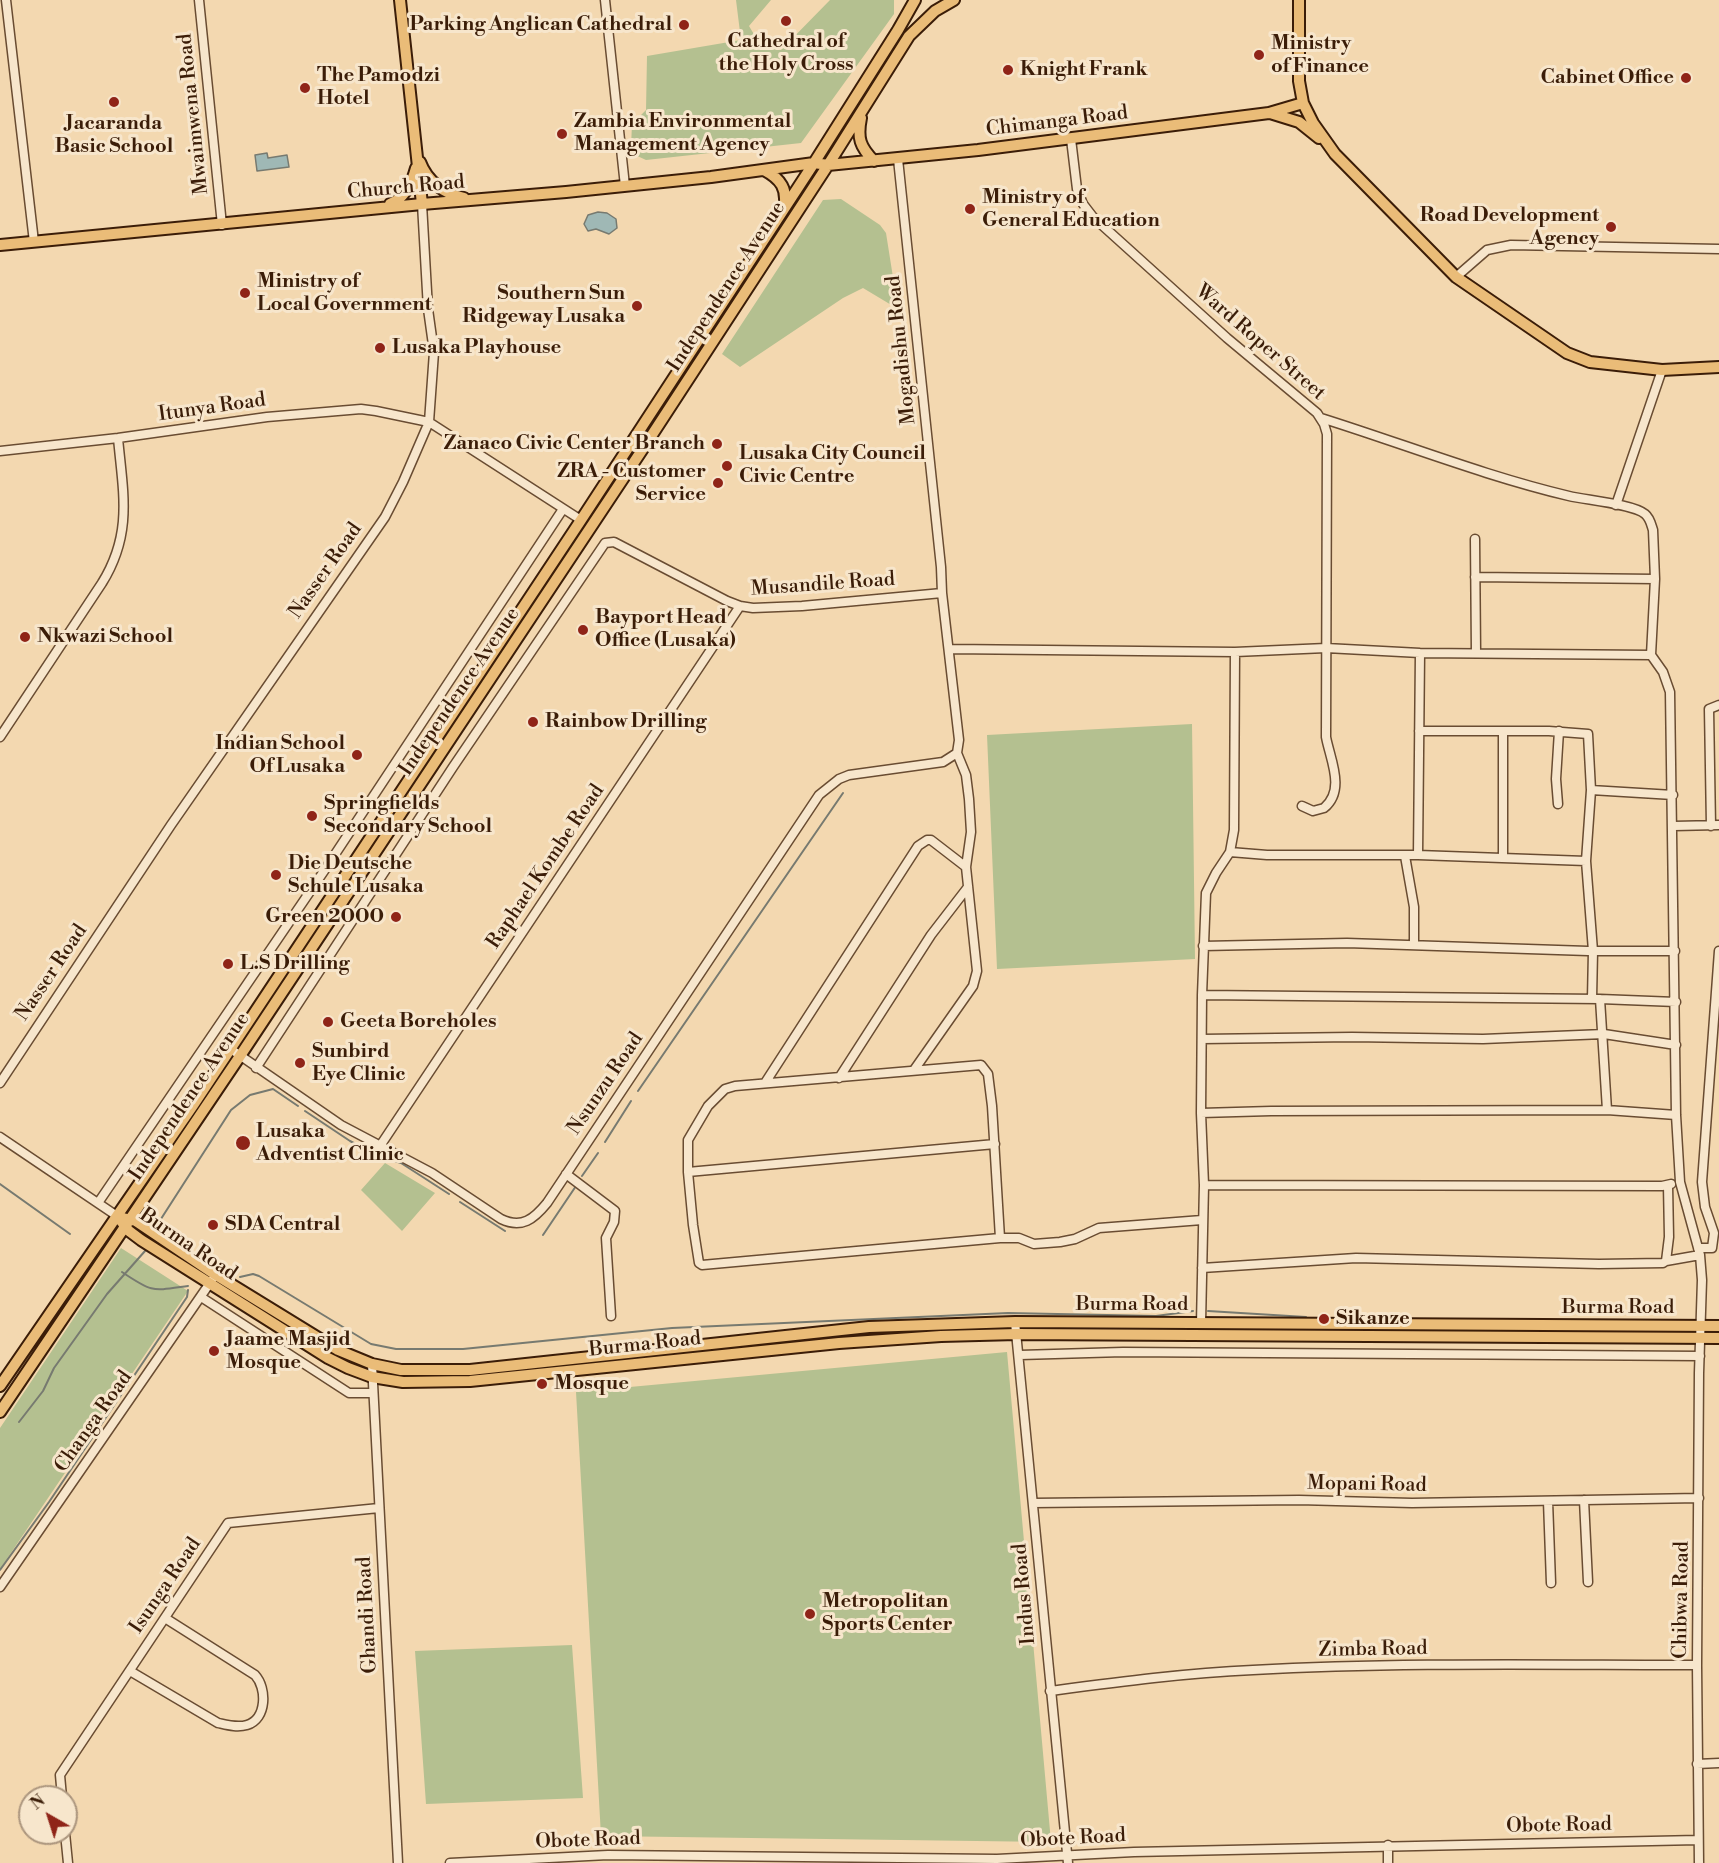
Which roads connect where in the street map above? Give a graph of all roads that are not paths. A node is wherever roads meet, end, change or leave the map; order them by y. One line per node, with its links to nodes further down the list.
1 (6, 0): 25 (street)
2 (198, 0): 24 (street, Mwaimwena Road)
3 (400, 0): 13 (main road, Nasser Road)
4 (605, 0): 19 (street)
5 (915, 0): 16 (main road, Independence Avenue)
6 (954, 0): 9 (main road, Independence Avenue)
7 (1299, 0): 8 (main road)
8 (1303, 102): 10 (main road, Chimanga Road); 12 (main road)
9 (863, 109): 15 (main road); 17 (main road, Independence Avenue)
10 (1269, 113): 11 (main road, Chimanga Road); 12 (main road)
11 (1071, 139): 14 (main road, Chimanga Road); 31 (street, Ward Roper Street)
12 (1325, 141): 28 (main road)
13 (416, 150): 20 (main road); 21 (main road, Nasser Road); 22 (main road)
14 (898, 159): 15 (main road, Chimanga Road); 41 (street, Mogadishu Road)
15 (874, 161): 17 (main road, Chimanga Road)
16 (814, 164): 17 (main road, Chimanga Road); 18 (main road, Church Road); 23 (main road, Independence Avenue)
17 (828, 165): 80 (main road, Independence Avenue)
18 (764, 170): 19 (main road, Church Road); 23 (main road)
19 (625, 186): 20 (main road, Church Road)
20 (473, 200): 21 (main road, Church Road)
21 (422, 204): 22 (main road, Church Road); 32 (street, Nasser Road)
22 (381, 208): 24 (main road, Church Road)
23 (784, 209): 37 (main road, Independence Avenue)
24 (222, 225): 25 (main road, Church Road)
25 (34, 242): 26 (main road, Church Road)
26 (0, 245)
27 (1719, 249): 28 (street)
28 (1456, 277): 30 (main road)
29 (1719, 367): 30 (main road)
30 (1662, 370): 35 (street)
31 (1321, 418): 35 (street); 43 (street, Ward Roper Street)
32 (429, 422): 33 (street, Itunya Road); 36 (street); 84 (street, Nasser Road)
33 (118, 438): 34 (street, Itunya Road); 53 (street)
34 (0, 451)
35 (1616, 505): 40 (street)
36 (563, 509): 37 (street); 97 (street)
37 (581, 520): 79 (main road, Independence Avenue)
38 (1475, 539): 39 (street)
39 (1475, 577): 40 (street); 47 (street)
40 (1655, 579): 48 (street)
41 (942, 592): 42 (street, Musandile Road); 44 (street, Mogadishu Road)
42 (740, 606): 81 (street, Musandile Road); 91 (street, Raphael Kombe Road)
43 (1326, 648): 45 (street); 46 (street); 58 (street, Ward Roper Street)
44 (950, 649): 45 (street); 54 (street, Mogadishu Road)
45 (1235, 652): 61 (street)
46 (1420, 653): 47 (street); 50 (street)
47 (1476, 653): 48 (street)
48 (1651, 655): 56 (street, Chibwa Road)
49 (1719, 705): 59 (street)
50 (1419, 731): 52 (street); 62 (street)
51 (1559, 731): 52 (street); 55 (street); 57 (street)
52 (1503, 732): 64 (street)
53 (0, 737)
54 (957, 753): 66 (street, Mogadishu Road); 93 (street, Nsunzu Road)
55 (1591, 790): 56 (street); 65 (street)
56 (1673, 795): 60 (street, Chibwa Road)
57 (1558, 804)
58 (1302, 806)
59 (1715, 825): 60 (street)
60 (1674, 826): 72 (street, Chibwa Road)
61 (1230, 852): 63 (street); 69 (street)
62 (1418, 855): 63 (street); 64 (street)
63 (1405, 856): 68 (street)
64 (1503, 858): 65 (street)
65 (1586, 861): 71 (street)
66 (966, 867): 67 (street, Mogadishu Road); 85 (street)
67 (968, 887): 82 (street, Mogadishu Road); 83 (street)
68 (1414, 944): 69 (street); 71 (street)
69 (1203, 946): 73 (street)
70 (1719, 950): 102 (street)
71 (1593, 951): 72 (street); 74 (street)
72 (1676, 951): 75 (street, Chibwa Road)
73 (1202, 995): 74 (street); 77 (street)
74 (1596, 999): 75 (street); 76 (street)
75 (1676, 1002): 78 (street, Chibwa Road)
76 (1604, 1034): 77 (street); 78 (street); 86 (street)
77 (1202, 1039): 87 (street)
78 (1676, 1045): 88 (street, Chibwa Road)
79 (230, 1048): 80 (street, Nsunzu Road); 98 (main road, Independence Avenue)
80 (240, 1056): 81 (street, Nsunzu Road); 100 (main road, Independence Avenue)
81 (256, 1068): 91 (street, Nsunzu Road)
82 (914, 1070): 83 (street); 90 (street)
83 (839, 1078): 85 (street)
84 (0, 1083)
85 (765, 1083): 92 (street)
86 (1607, 1110): 87 (street); 88 (street)
87 (1202, 1113): 95 (street)
88 (1676, 1115): 94 (street, Chibwa Road)
89 (0, 1137): 97 (street)
90 (995, 1144): 92 (street); 101 (street)
91 (380, 1146): 93 (street, Nsunzu Road)
92 (688, 1172): 101 (street)
93 (566, 1174): 107 (street)
94 (1680, 1182): 96 (street); 102 (street, Chibwa Road)
95 (1204, 1185): 96 (street); 99 (street)
96 (1668, 1185): 103 (street)
97 (98, 1203): 98 (street)
98 (117, 1216): 100 (main road, Burma Road); 118 (main road, Independence Avenue)
99 (1202, 1220): 101 (street); 104 (street)
100 (127, 1223): 105 (main road, Burma Road); 120 (main road, Independence Avenue)
101 (1000, 1238)
102 (1699, 1251): 103 (street); 111 (street, Chibwa Road)
103 (1666, 1261): 104 (street)
104 (1202, 1268): 109 (street)
105 (213, 1279): 106 (street, Changa Road); 116 (main road, Burma Road); 117 (main road, Burma Road)
106 (201, 1297): 119 (street); 128 (street, Changa Road)
107 (611, 1316)
108 (1015, 1322): 109 (main road, Burma Road); 112 (street, Indus Road); 116 (main road, Burma Road)
109 (1201, 1323): 111 (main road, Burma Road)
110 (1719, 1326): 111 (main road, Burma Road)
111 (1700, 1332): 112 (main road, Burma Road); 113 (main road, Burma Road); 115 (street, Chibwa Road)
112 (1017, 1334): 114 (street, Indus Road); 117 (main road, Burma Road)
113 (1719, 1338)
114 (1020, 1355): 115 (street); 124 (street, Indus Road)
115 (1700, 1356): 121 (street, Chibwa Road)
116 (372, 1364): 117 (street, Ghandi Road)
117 (372, 1377): 119 (street, Ghandi Road)
118 (0, 1386)
119 (373, 1393): 125 (street, Ghandi Road)
120 (0, 1412)
121 (1699, 1498): 122 (street, Mopani Road); 130 (street, Chibwa Road)
122 (1584, 1500): 123 (street, Mopani Road); 126 (street)
123 (1548, 1501): 124 (street, Mopani Road); 127 (street)
124 (1034, 1503): 132 (street, Indus Road)
125 (379, 1508): 129 (street, Isunga Road); 142 (street, Ghandi Road)
126 (1588, 1582)
127 (1551, 1583)
128 (0, 1587)
129 (165, 1618): 131 (street, Isunga Road); 131 (street)
130 (1697, 1665): 132 (street, Zimba Road); 133 (street, Chibwa Road)
131 (130, 1671): 135 (street, Isunga Road)
132 (1050, 1691): 140 (street, Indus Road)
133 (1697, 1764): 134 (street); 136 (street, Chibwa Road)
134 (1719, 1764)
135 (61, 1785)
136 (1698, 1840): 138 (street, Obote Road); 145 (street, Chibwa Road)
137 (66, 1845): 141 (street)
138 (1388, 1845): 140 (street, Obote Road); 144 (street)
139 (608, 1859): 140 (street, Obote Road); 143 (street, Obote Road)
140 (1067, 1860)
141 (68, 1863)
142 (398, 1863)
143 (450, 1863)
144 (1388, 1863)
145 (1699, 1863)

